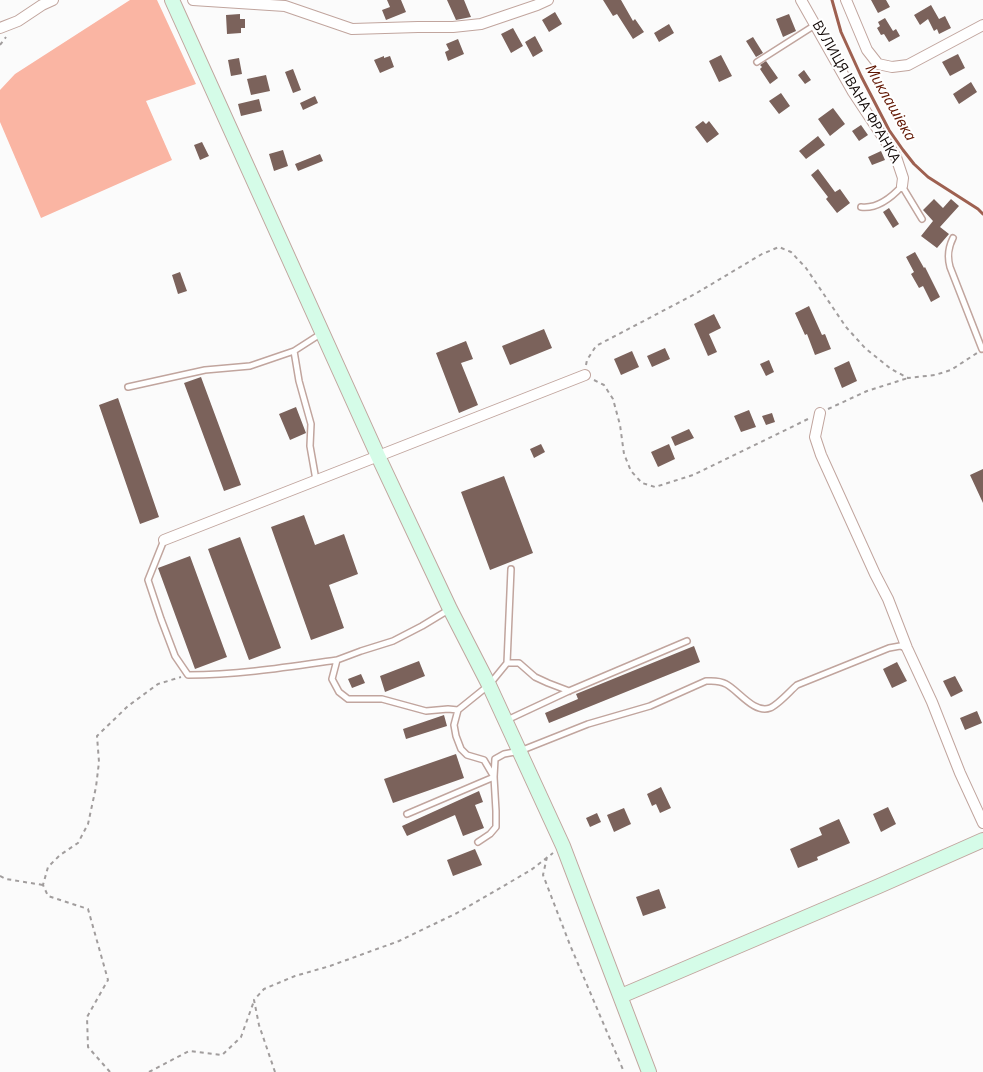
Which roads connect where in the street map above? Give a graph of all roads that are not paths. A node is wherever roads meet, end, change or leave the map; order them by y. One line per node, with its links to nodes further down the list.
1 (53, 0): 9 (street)
2 (172, 0): 15 (street)
3 (193, 0): 4 (street)
4 (548, 0)
5 (801, 0): 7 (street, ВУЛИЦЯ ІВАНА ФРАНКА)
6 (849, 1): 8 (street)
7 (816, 24): 10 (lane); 11 (street, ВУЛИЦЯ ІВАНА ФРАНКА)
8 (983, 26)
9 (0, 28)
10 (757, 62)
11 (902, 186): 12 (lane); 13 (lane)
12 (861, 207)
13 (922, 218)
14 (952, 238): 16 (lane)
15 (322, 332): 17 (lane); 21 (street)
16 (982, 349)
17 (294, 351): 19 (lane); 22 (lane)
18 (585, 375): 21 (street)
19 (128, 387)
20 (820, 413): 27 (street)
21 (378, 456): 22 (street); 25 (street)
22 (316, 480): 23 (street)
23 (164, 540): 28 (lane)
24 (511, 569): 29 (lane)
25 (450, 609): 28 (lane); 30 (street)
26 (687, 641): 31 (lane)
27 (907, 648): 34 (lane); 37 (street)
28 (337, 660): 32 (lane)
29 (507, 664): 30 (lane); 31 (lane)
30 (489, 685): 32 (lane); 33 (street)
31 (569, 690): 33 (lane)
32 (458, 710): 35 (lane)
33 (506, 721): 34 (street)
34 (520, 751): 35 (lane); 40 (street)
35 (494, 777): 36 (lane); 39 (lane)
36 (407, 814)
37 (983, 823)
38 (983, 840): 40 (street)
39 (478, 842)
40 (621, 996): 41 (street)
41 (649, 1072)

